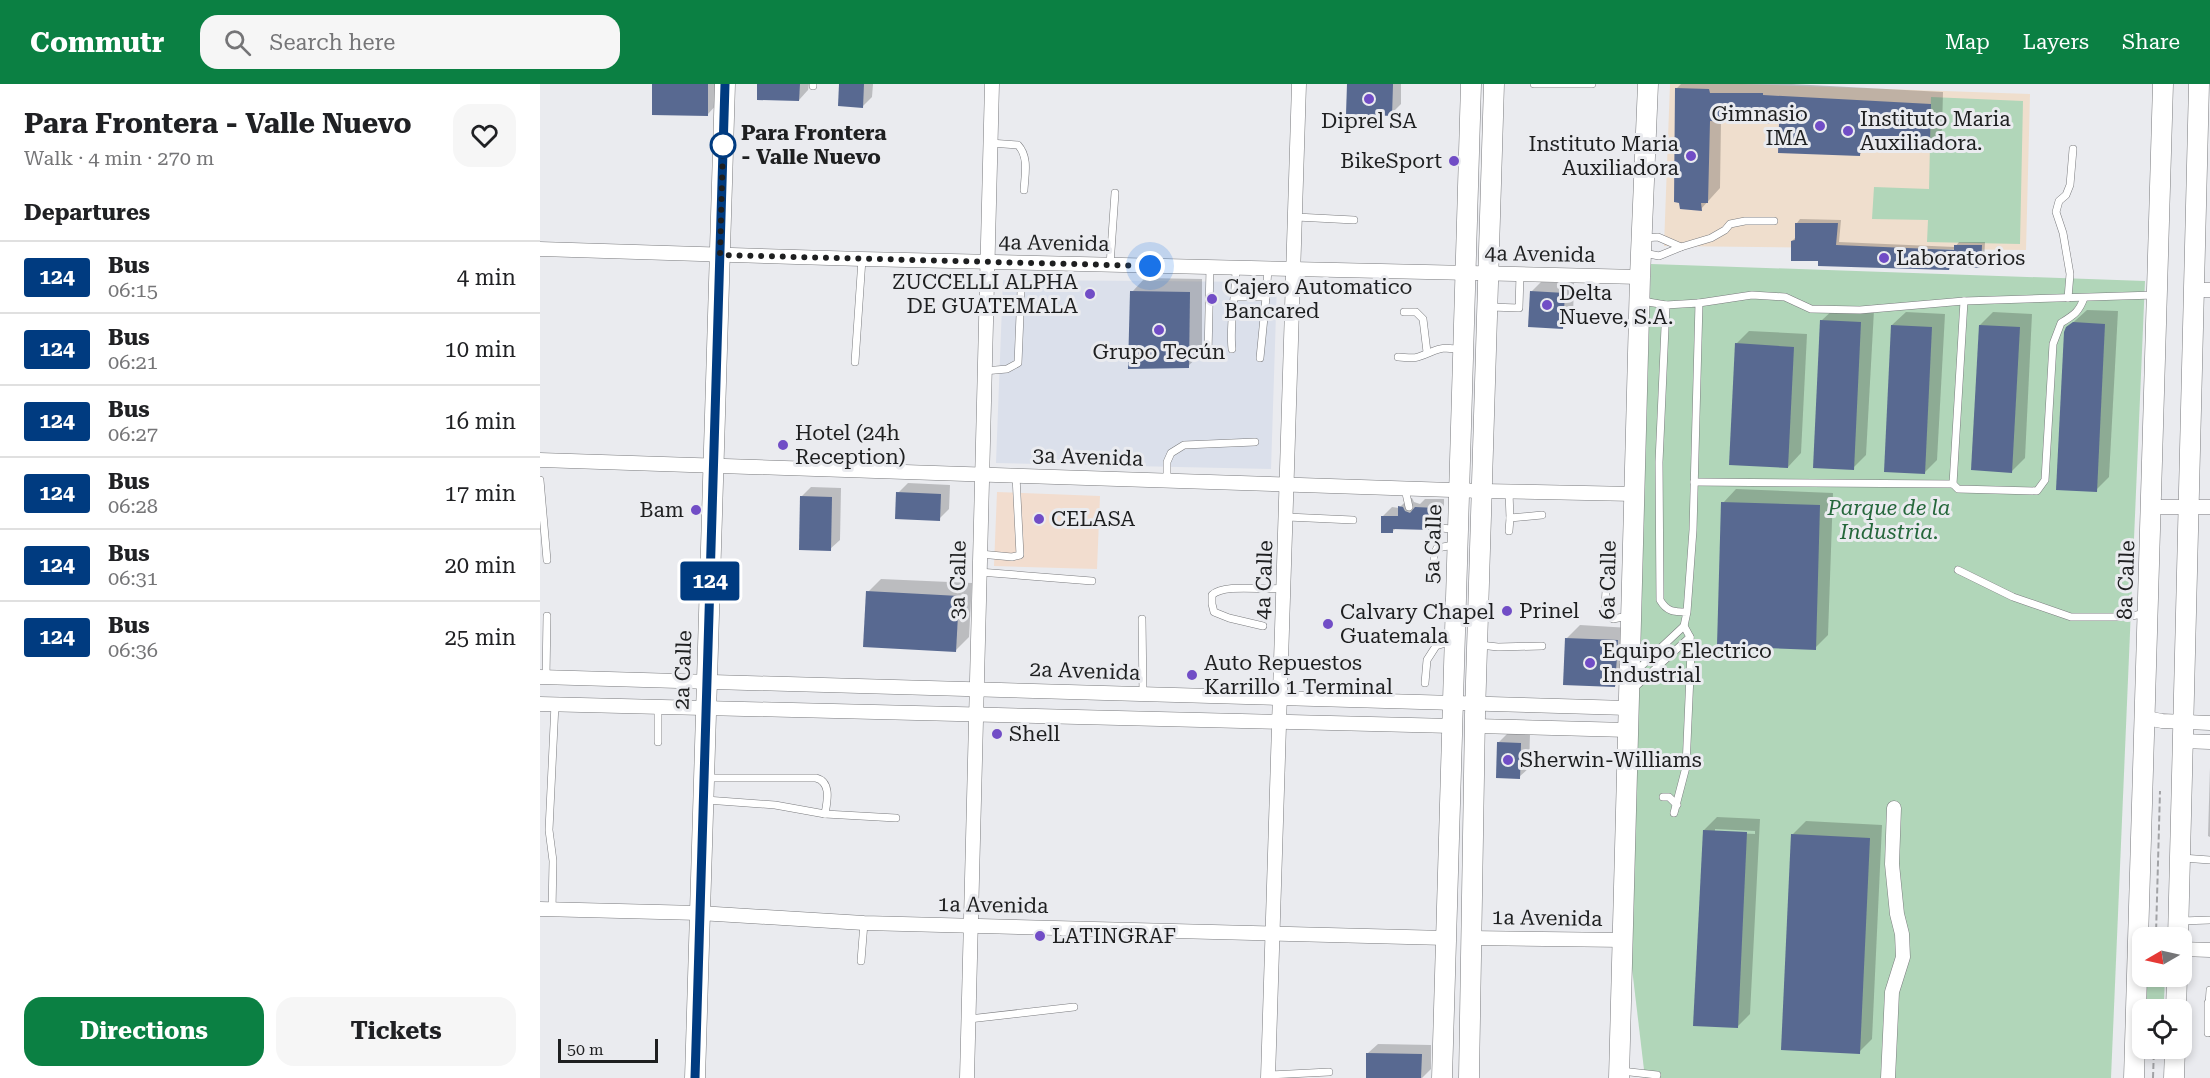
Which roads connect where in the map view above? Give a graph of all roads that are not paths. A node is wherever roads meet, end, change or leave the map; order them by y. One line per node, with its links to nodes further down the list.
1 (725, 84): 22 (main road, 2a Calle)
2 (992, 84): 12 (street, 3a Calle)
3 (1299, 84): 16 (street, 4a Calle)
4 (1471, 84): 30 (main road, 5a Calle)
5 (1494, 84): 31 (main road)
6 (1534, 84): 7 (lane)
7 (1592, 84)
8 (1648, 84): 19 (main road, 6a Calle)
9 (2163, 84): 36 (main road, 8a Calle)
10 (2201, 84): 11 (main road); 34 (main road)
11 (2210, 84)
12 (990, 143): 14 (lane); 24 (street, 3a Calle)
13 (2073, 149): 39 (lane)
14 (1024, 190)
15 (1115, 193): 25 (lane)
16 (1296, 217): 17 (lane); 29 (street, 4a Calle)
17 (1354, 220)
18 (1774, 221): 20 (lane)
19 (1641, 246): 20 (lane); 20 (lane); 33 (main road, 6a Calle)
20 (1681, 247)
21 (540, 249): 22 (street, 4a Avenida)
22 (720, 255): 23 (street, 4a Avenida); 57 (main road, 2a Calle)
23 (861, 259): 24 (street, 4a Avenida); 53 (lane)
24 (987, 262): 25 (street, 4a Avenida); 54 (street, 3a Calle)
25 (1110, 265): 26 (street, 4a Avenida)
26 (1210, 267): 27 (street, 4a Avenida); 50 (lane)
27 (1236, 268): 28 (street, 4a Avenida); 37 (lane)
28 (1268, 269): 29 (street, 4a Avenida); 38 (lane)
29 (1294, 269): 30 (street, 4a Avenida); 64 (street, 4a Calle)
30 (1465, 273): 31 (street, 4a Avenida); 48 (main road, 5a Calle)
31 (1489, 274): 32 (street, 4a Avenida); 45 (main road)
32 (1520, 274): 33 (street, 4a Avenida); 45 (lane)
33 (1640, 277): 41 (main road, 6a Calle)
34 (2202, 290): 72 (main road)
35 (1021, 291): 54 (lane)
36 (2157, 295): 40 (lane); 71 (main road, 8a Calle)
37 (1235, 297): 38 (lane); 47 (lane)
38 (1266, 297): 52 (lane)
39 (2068, 298): 40 (lane); 42 (lane)
40 (2084, 298): 63 (lane)
41 (1640, 300): 44 (lane); 69 (main road, 6a Calle)
42 (1964, 301): 43 (lane); 63 (lane)
43 (1699, 303): 44 (lane); 62 (lane)
44 (1666, 305): 89 (lane)
45 (1488, 307): 67 (main road)
46 (1404, 312): 49 (lane)
47 (1232, 349)
48 (1463, 351): 49 (lane); 66 (main road, 5a Calle)
49 (1427, 352): 51 (lane)
50 (1208, 354)
51 (1398, 357)
52 (1260, 358)
53 (855, 362)
54 (984, 371): 58 (street, 3a Calle)
55 (1255, 442): 61 (lane)
56 (540, 460): 57 (street, 3a Avenida)
57 (713, 466): 58 (street, 3a Avenida); 101 (main road, 2a Calle)
58 (982, 475): 59 (street, 3a Avenida); 81 (street, 3a Calle)
59 (1016, 476): 61 (street, 3a Avenida); 81 (lane)
60 (540, 480): 82 (lane)
61 (1167, 481): 64 (street, 3a Avenida)
62 (1694, 482): 63 (lane); 89 (lane)
63 (1953, 484)
64 (1288, 485): 65 (street, 3a Avenida); 75 (street, 4a Calle)
65 (1406, 489): 66 (street, 3a Avenida); 70 (lane)
66 (1459, 491): 67 (street, 3a Avenida); 80 (main road, 5a Calle)
67 (1482, 491): 68 (street, 3a Avenida); 98 (main road)
68 (1509, 492): 69 (street, 3a Avenida); 76 (lane)
69 (1634, 494): 92 (main road, 6a Calle)
70 (1409, 507)
71 (2152, 507): 72 (street); 90 (main road, 8a Calle)
72 (2188, 507): 73 (street); 120 (main road)
73 (2210, 507)
74 (1542, 515): 76 (lane)
75 (1287, 517): 77 (lane); 87 (street, 4a Calle)
76 (1510, 518): 79 (lane)
77 (1353, 520)
78 (1435, 527): 80 (lane)
79 (1509, 531)
80 (1457, 537): 85 (lane); 97 (main road, 5a Calle)
81 (980, 554): 84 (street, 3a Calle)
82 (547, 560)
83 (1958, 570): 90 (lane)
84 (979, 572): 86 (lane); 103 (street, 3a Calle)
85 (1434, 574)
86 (1092, 581)
87 (1284, 588): 94 (lane); 106 (street, 4a Calle)
88 (1606, 589): 92 (lane)
89 (1687, 612): 95 (lane)
90 (2149, 613): 114 (main road, 8a Calle)
91 (547, 616): 100 (lane)
92 (1631, 616): 104 (main road, 6a Calle)
93 (1142, 619): 105 (lane)
94 (1263, 626)
95 (1684, 627): 96 (lane); 104 (lane)
96 (1690, 637): 104 (lane); 124 (lane)
97 (1455, 641): 102 (lane); 107 (main road, 5a Calle)
98 (1477, 645): 99 (lane); 108 (main road)
99 (1542, 646)
100 (543, 677): 101 (street, 2a Avenida)
101 (707, 682): 103 (street, 2a Avenida); 112 (main road, 2a Calle)
102 (1425, 683)
103 (976, 689): 105 (street, 2a Avenida); 113 (street, 3a Calle)
104 (1629, 692): 108 (street, 2a Avenida); 119 (main road, 6a Calle)
105 (1143, 694): 106 (street, 2a Avenida)
106 (1281, 698): 107 (street, 2a Avenida); 115 (street, 4a Calle)
107 (1453, 702): 108 (street, 2a Avenida); 117 (main road, 5a Calle)
108 (1476, 703): 118 (main road)
109 (540, 704): 110 (street)
110 (555, 704): 111 (street); 131 (lane)
111 (658, 706): 112 (street); 121 (lane)
112 (706, 708): 113 (street); 123 (main road, 2a Calle)
113 (976, 714): 115 (street); 135 (street, 3a Calle)
114 (2146, 718): 120 (street); 160 (main road, 8a Calle)
115 (1281, 722): 117 (street); 138 (street, 4a Calle)
116 (2210, 723): 120 (street)
117 (1452, 726): 139 (main road, 5a Calle)
118 (1475, 726): 119 (street); 140 (main road)
119 (1628, 730): 141 (main road, 6a Calle)
120 (2182, 731): 122 (street); 129 (main road)
121 (658, 742)
122 (2210, 742)
123 (704, 778): 125 (main road, 2a Calle); 127 (lane)
124 (1663, 797)
125 (704, 800): 127 (lane); 132 (main road, 2a Calle)
126 (1894, 808): 159 (street)
127 (825, 814): 128 (lane)
128 (896, 818)
129 (2180, 858): 130 (lane); 136 (main road)
130 (2210, 860)
131 (546, 910): 132 (street, 1a Avenida)
132 (699, 913): 134 (street, 1a Avenida); 155 (main road, 2a Calle)
133 (2210, 920): 137 (lane)
134 (864, 923): 135 (street, 1a Avenida); 144 (lane)
135 (971, 925): 138 (street, 1a Avenida); 148 (street, 3a Calle)
136 (2178, 927)
137 (2185, 927)
138 (1274, 933): 139 (street, 1a Avenida); 154 (street, 4a Calle)
139 (1446, 938): 157 (main road, 5a Calle)
140 (1470, 938): 141 (street, 1a Avenida); 158 (main road)
141 (1623, 940): 152 (main road, 6a Calle)
142 (2192, 949): 143 (street)
143 (2210, 950)
144 (861, 961)
145 (2210, 990): 146 (lane)
146 (2209, 1005): 149 (lane)
147 (1074, 1007): 148 (lane)
148 (969, 1018): 156 (street, 3a Calle)
149 (2208, 1033)
150 (2175, 1059): 161 (main road)
151 (1329, 1072): 154 (lane)
152 (1619, 1074): 153 (lane)
153 (1659, 1075)
154 (1268, 1076)
155 (695, 1078)
156 (967, 1078)
157 (1442, 1078)
158 (1469, 1078)
159 (1888, 1078)
160 (2134, 1078)
161 (2174, 1078)

